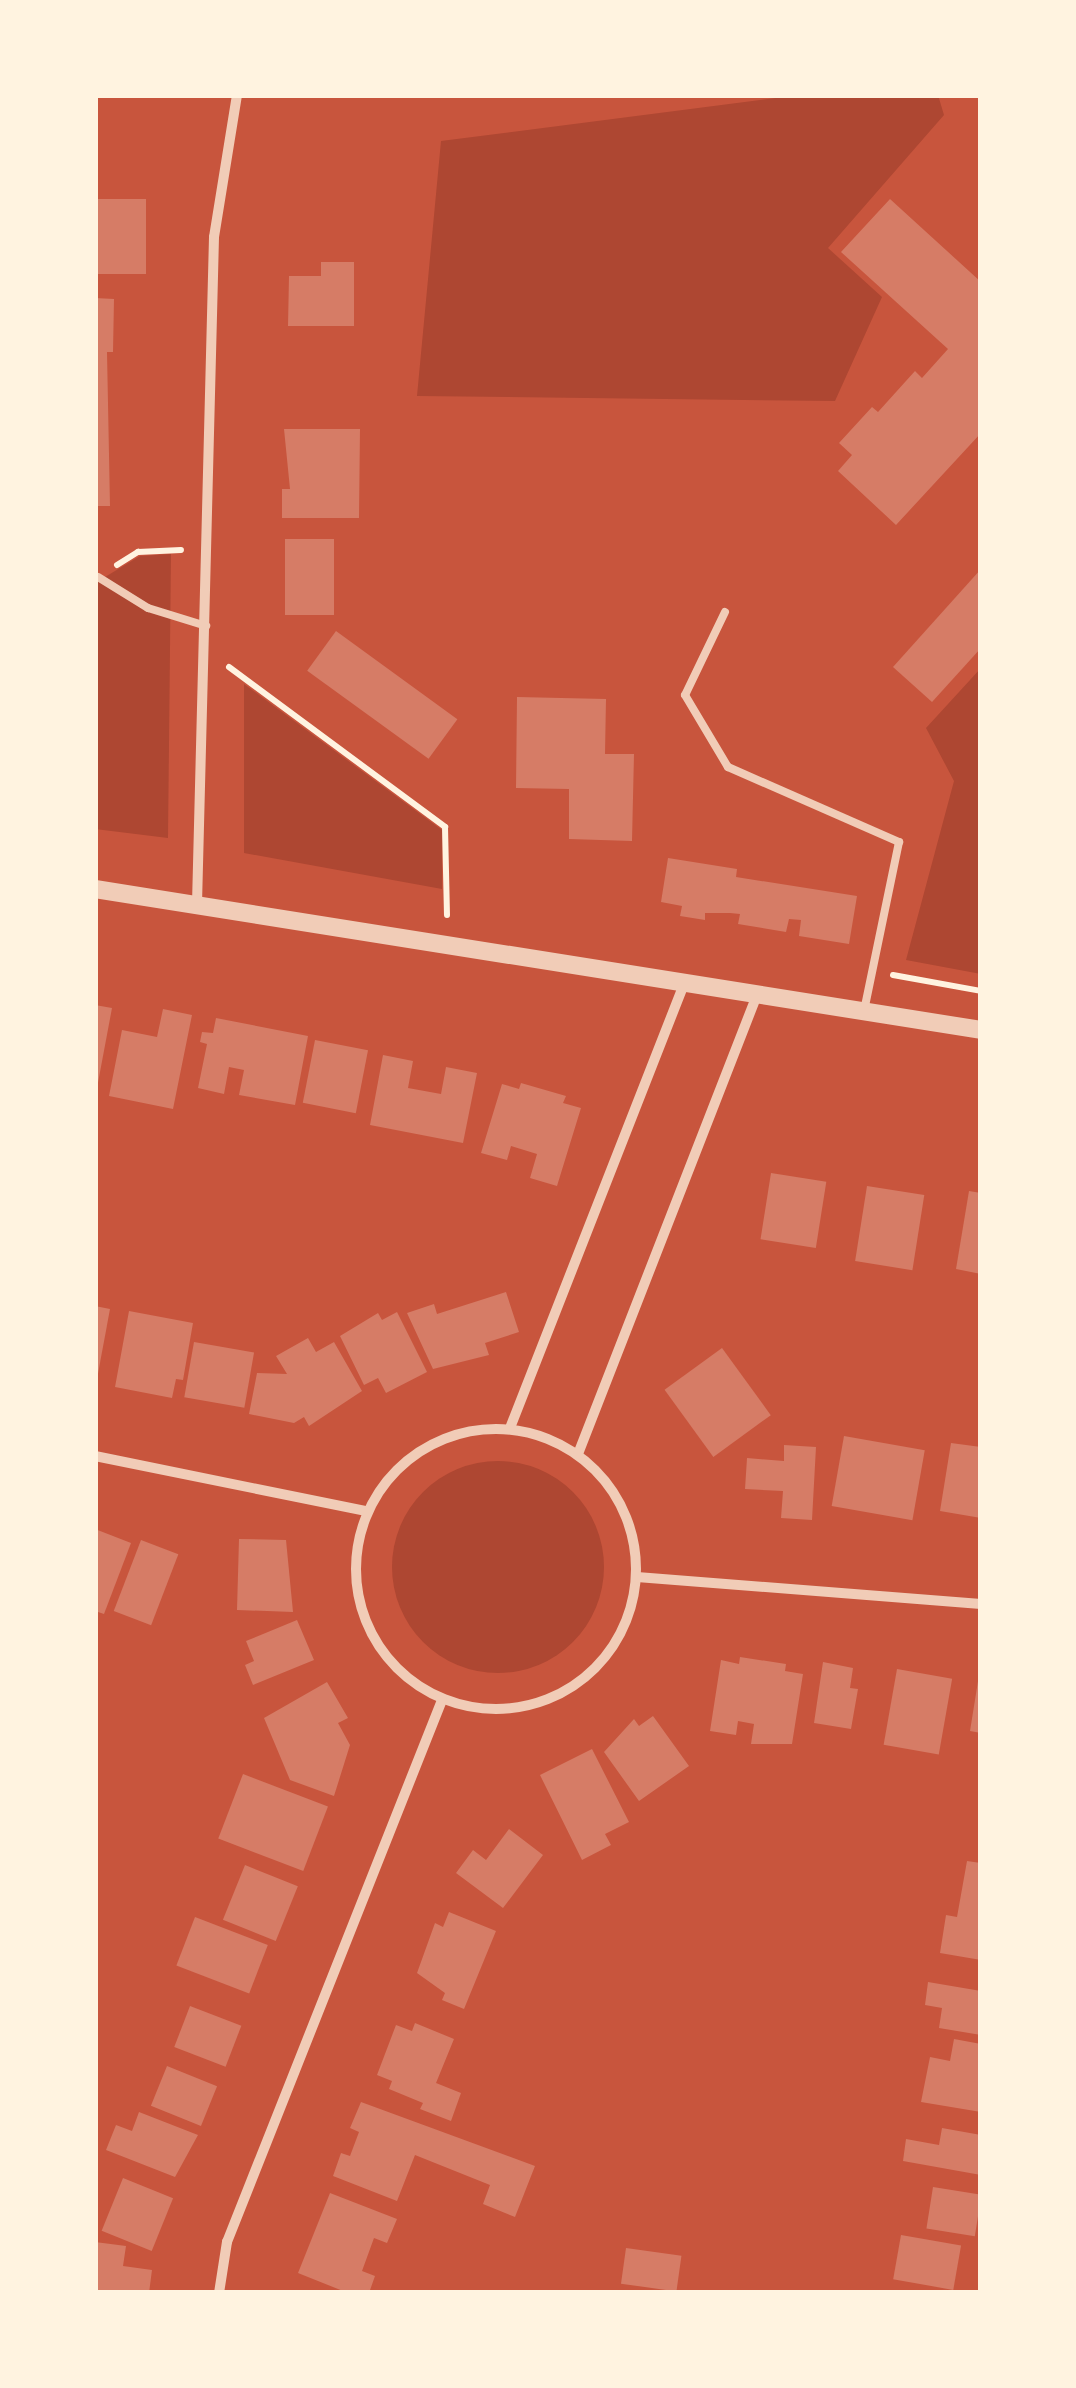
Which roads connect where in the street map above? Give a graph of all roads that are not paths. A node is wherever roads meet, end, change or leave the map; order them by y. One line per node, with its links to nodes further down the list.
1 (237, 95): 4 (street)
2 (98, 577): 4 (lane)
3 (724, 612): 9 (lane)
4 (206, 626): 6 (street)
5 (95, 889): 6 (street)
6 (197, 904): 7 (street)
7 (684, 985): 8 (street); 11 (street)
8 (756, 998): 9 (street); 12 (street)
9 (864, 1011): 10 (street)
10 (981, 1030)
11 (510, 1428): 12 (street); 14 (street)
12 (578, 1454): 15 (street)
13 (95, 1456): 14 (street)
14 (366, 1511): 17 (street)
15 (637, 1577): 16 (street); 17 (street)
16 (981, 1604)
17 (442, 1700): 18 (street)
18 (219, 2293)

